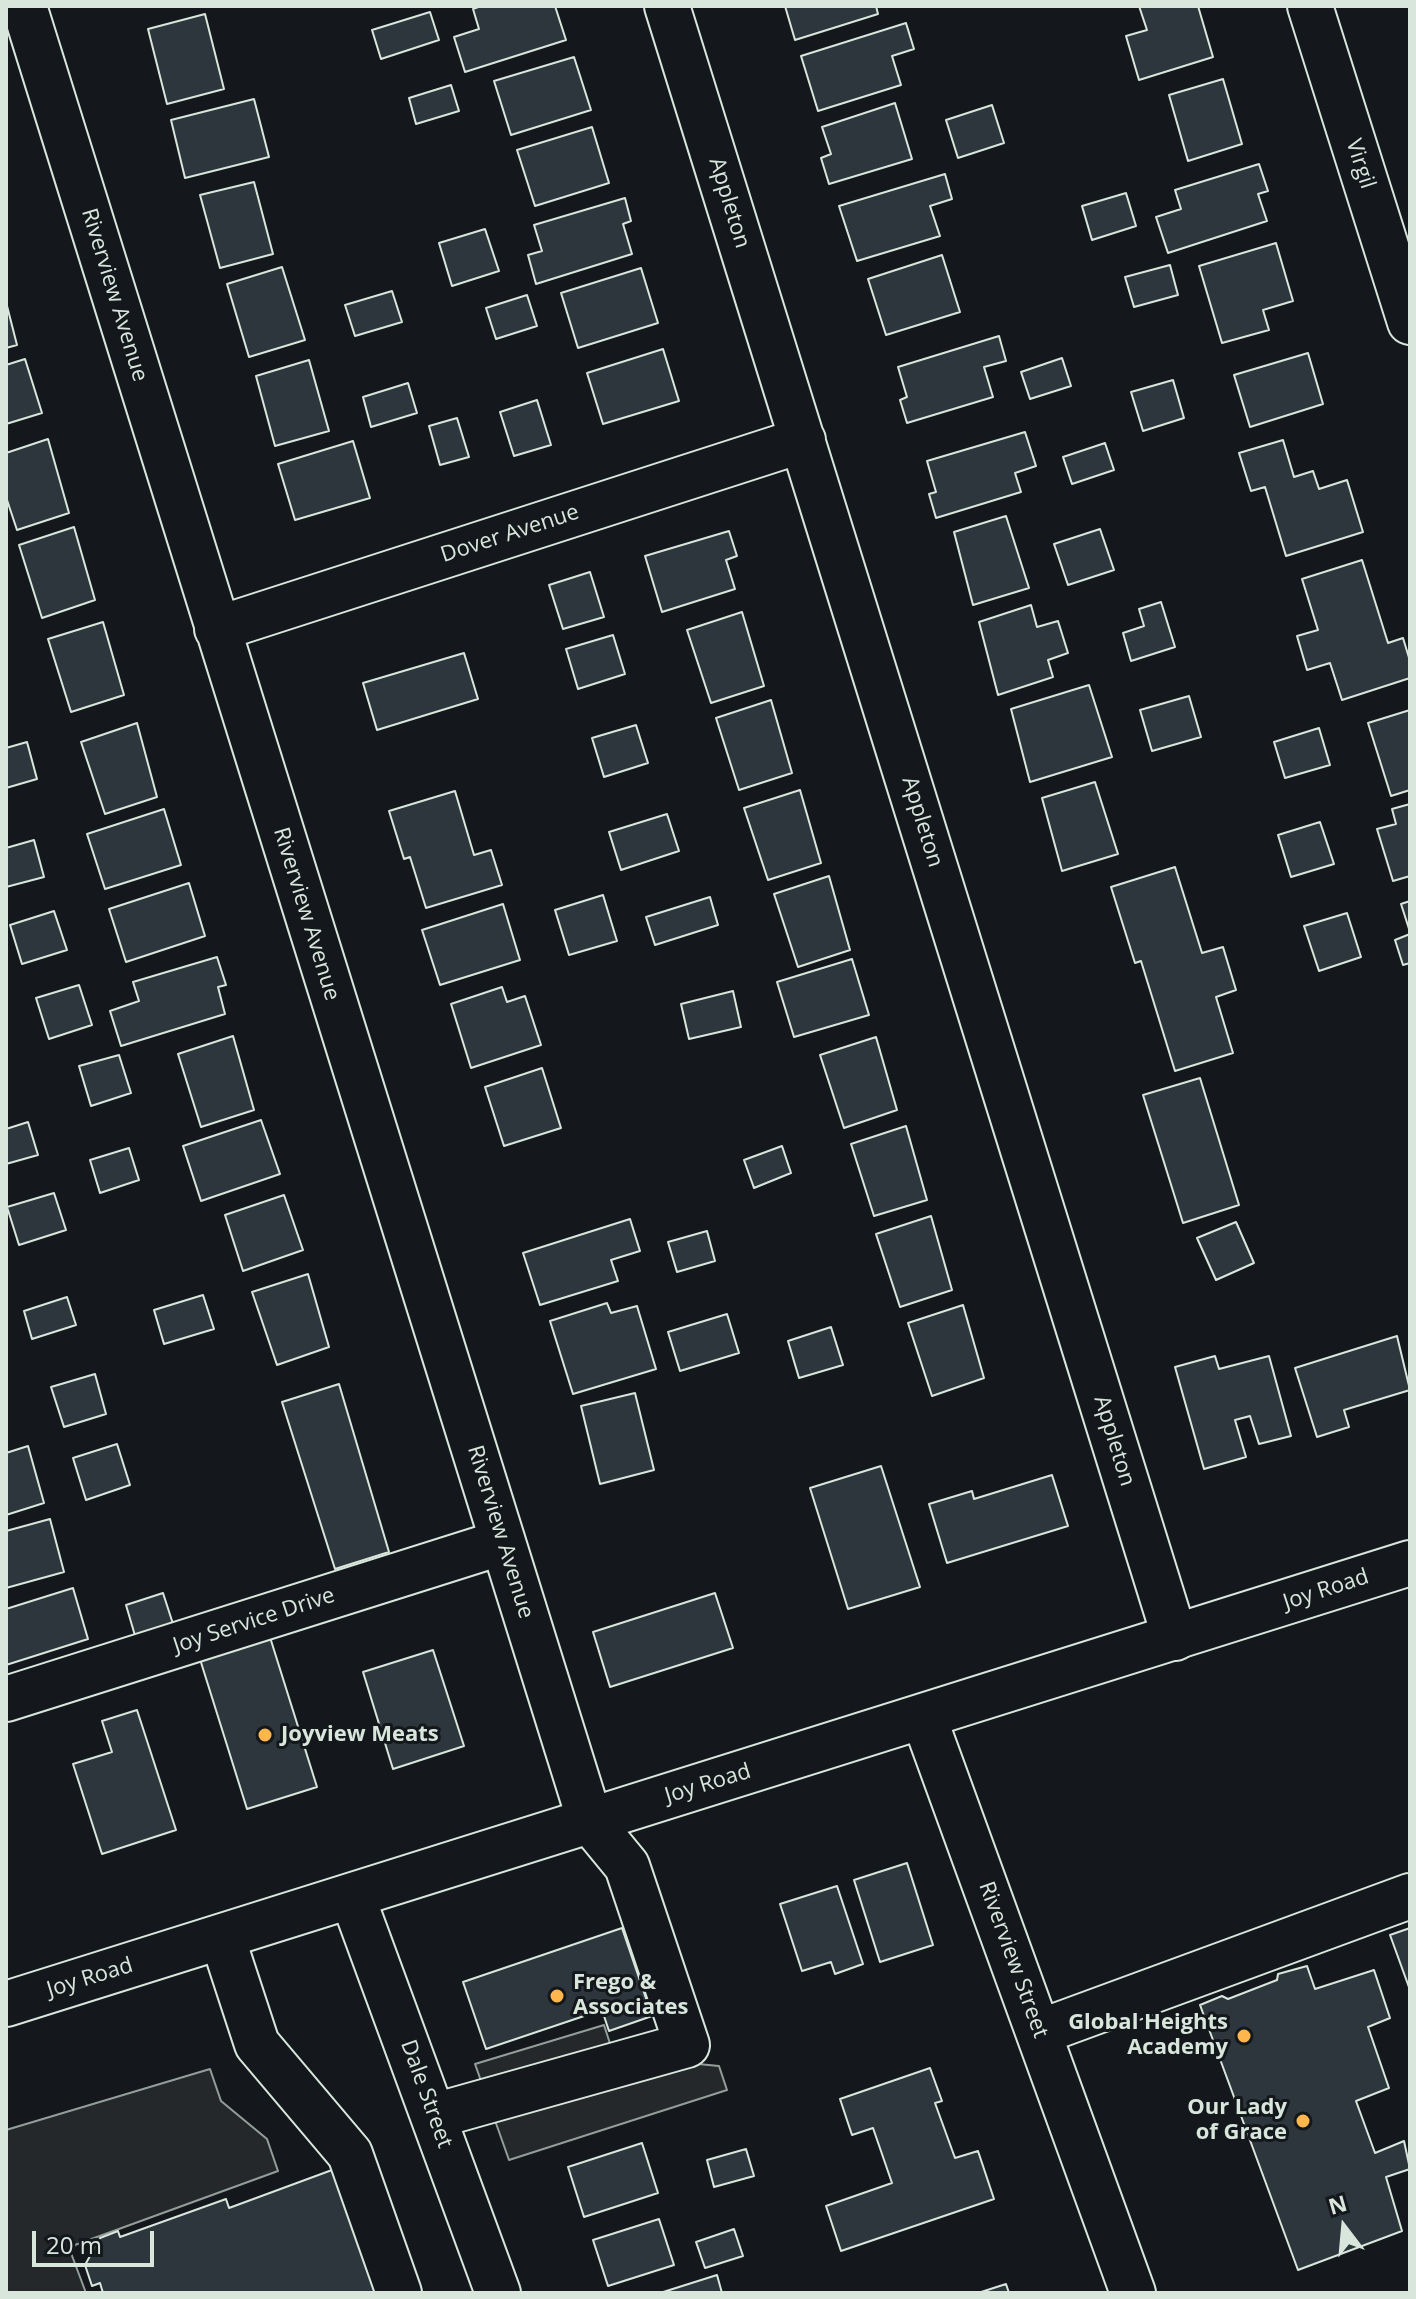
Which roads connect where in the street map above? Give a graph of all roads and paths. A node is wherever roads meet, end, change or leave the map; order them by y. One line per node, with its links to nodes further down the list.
1 (24, 6): 7 (street, Riverview Avenue)
2 (667, 6): 6 (street, Appleton)
3 (1310, 6): 4 (street, Virgil)
4 (1400, 255): 5 (street, Virgil)
5 (1410, 322)
6 (803, 440): 7 (street, Dover Avenue); 10 (street, Appleton)
7 (217, 629): 8 (street, Riverview Avenue)
8 (503, 1542): 11 (street, Joy Service Drive); 13 (street, Riverview Avenue)
9 (1410, 1563): 10 (street, Joy Road)
10 (1175, 1638): 12 (street, Joy Road)
11 (6, 1699)
12 (924, 1718): 13 (street, Joy Road); 18 (street, Riverview Street)
13 (590, 1821): 14 (street, Joy Road); 19 (street)
14 (352, 1896): 16 (street, Joy Road); 19 (street, Dale Street)
15 (1410, 1896): 18 (street)
16 (222, 1937): 17 (street, Joy Road); 20 (street)
17 (6, 2004)
18 (1040, 2032): 22 (street, Riverview Street)
19 (434, 2116): 21 (street, Dale Street)
20 (399, 2293)
21 (498, 2293)
22 (1133, 2293)

